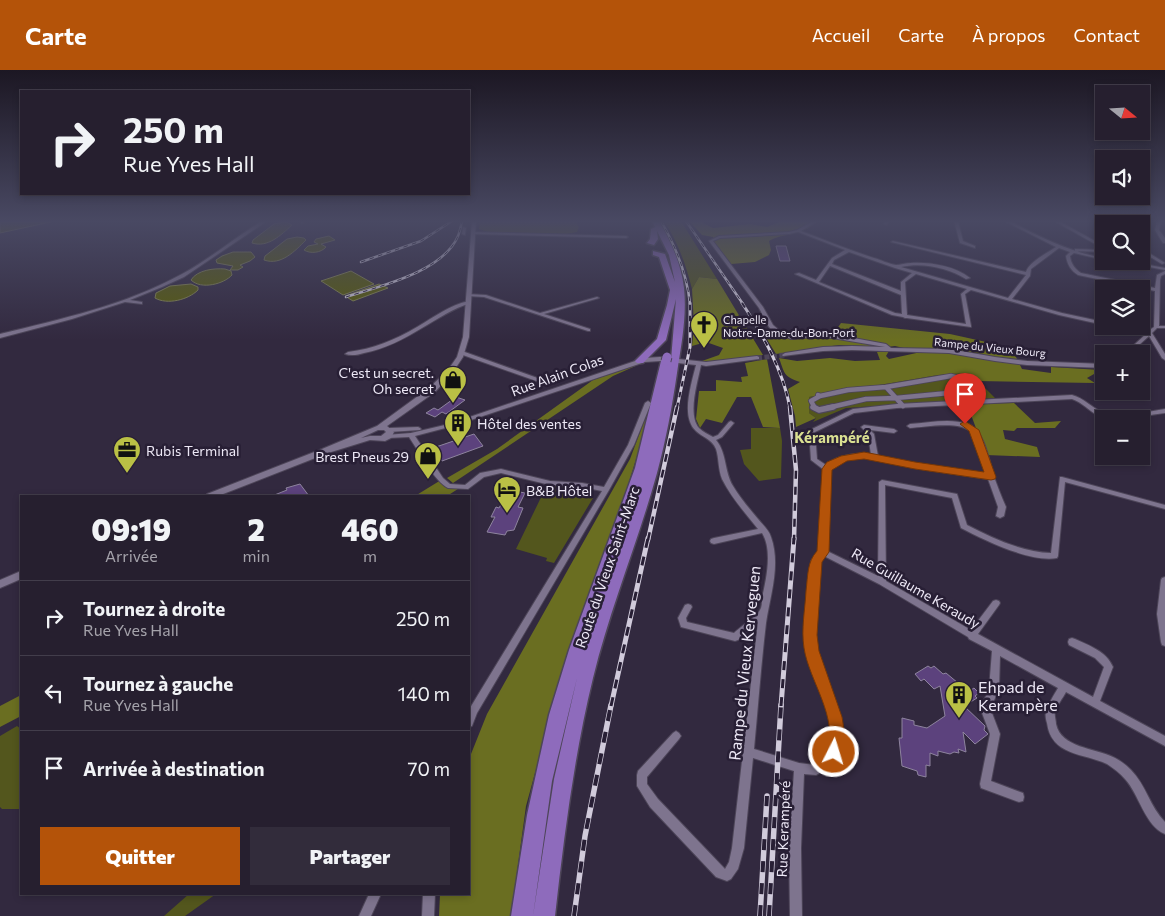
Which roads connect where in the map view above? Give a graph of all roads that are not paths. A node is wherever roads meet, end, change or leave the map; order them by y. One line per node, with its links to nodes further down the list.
1 (206, 260): 31 (street)
2 (471, 260): 29 (street)
3 (664, 260): 25 (highway)
4 (667, 260): 25 (highway, Route du Vieux Saint-Marc)
5 (674, 260): 49 (highway, Route du Vieux Saint-Marc)
6 (726, 260): 43 (street)
7 (832, 260): 13 (street)
8 (876, 260): 16 (street)
9 (971, 260): 21 (street)
10 (1039, 260): 21 (street)
11 (1068, 260): 26 (street)
12 (1164, 263): 15 (street)
13 (829, 264): 23 (street); 27 (street)
14 (1150, 265): 15 (street)
15 (1157, 266): 17 (street)
16 (896, 267): 19 (street); 22 (street)
17 (1165, 268)
18 (1165, 272): 26 (street)
19 (914, 273): 24 (street); 27 (street)
20 (797, 274): 23 (street)
21 (1028, 274): 30 (street)
22 (968, 278)
23 (817, 282): 34 (street)
24 (970, 289): 30 (street); 34 (street)
25 (674, 290): 49 (highway, Route du Vieux Saint-Marc); 50 (highway)
26 (1157, 290): 36 (street)
27 (904, 294): 34 (street)
28 (597, 298): 33 (street)
29 (469, 299): 33 (street); 44 (street); 45 (street)
30 (1010, 300): 35 (street)
31 (124, 301): 32 (street); 41 (street)
32 (140, 303)
33 (540, 314): 38 (street)
34 (906, 317)
35 (1095, 322)
36 (1156, 327): 37 (street); 39 (street)
37 (1165, 327)
38 (588, 330)
39 (1150, 333): 48 (street)
40 (1148, 335): 42 (street)
41 (0, 336)
42 (1136, 345)
43 (889, 349): 46 (street, Rampe du Vieux Bourg); 52 (street, Rampe du Vieux Bourg)
44 (462, 353): 53 (street); 59 (street)
45 (348, 354)
46 (785, 355)
47 (757, 358): 51 (street)
48 (1165, 358)
49 (668, 360): 50 (street, Rue Alain Colas); 51 (street, Rue Alain Colas); 104 (highway, Route du Vieux Saint-Marc); 105 (highway, Route du Vieux Saint-Marc)
50 (640, 361): 60 (street, Rue Alain Colas)
51 (700, 364): 68 (street, Rampe du Vieux Kerveguen)
52 (1095, 366)
53 (544, 382)
54 (886, 387): 55 (street); 55 (street); 55 (street)
55 (896, 398): 57 (street)
56 (648, 403): 73 (street, Route du Vieux Saint-Marc)
57 (903, 406): 58 (street); 71 (street)
58 (1165, 411)
59 (400, 413): 63 (street); 65 (street)
60 (465, 420): 65 (street, Rue Alain Colas); 67 (street, Rue Alain Colas)
61 (731, 423): 68 (street)
62 (910, 426): 72 (street)
63 (380, 427): 65 (street); 66 (street)
64 (894, 431): 70 (street)
65 (389, 432): 66 (street); 67 (street, Rue Alain Colas)
66 (369, 435): 69 (street)
67 (411, 435): 73 (street)
68 (712, 439): 77 (street, Rampe du Vieux Kerveguen)
69 (325, 450): 74 (street)
70 (875, 456): 71 (street); 72 (street)
71 (827, 469): 79 (street, Rue Kerampéré)
72 (991, 477): 76 (street)
73 (606, 490): 93 (street, Route du Vieux Saint-Marc)
74 (212, 495)
75 (1165, 507): 82 (street)
76 (1000, 516)
77 (764, 530): 78 (street); 86 (street, Rampe du Vieux Kerveguen)
78 (714, 542)
79 (823, 552): 82 (street, Rue Guillaume Keraudy); 97 (street, Rue Kerampéré)
80 (20, 575): 83 (street)
81 (1165, 580): 89 (street)
82 (882, 582): 87 (street, Rue Guillaume Keraudy)
83 (0, 584)
84 (996, 603): 87 (street)
85 (688, 607): 86 (street)
86 (764, 612): 96 (street, Rampe du Vieux Kerveguen)
87 (972, 636): 90 (street, Rue Guillaume Keraudy)
88 (1072, 642): 92 (street)
89 (1165, 642)
90 (996, 649): 91 (street, Rue Guillaume Keraudy); 98 (street)
91 (1064, 686): 92 (street, Rue Guillaume Keraudy); 99 (street)
92 (1095, 703): 95 (street, Rue Guillaume Keraudy)
93 (470, 719)
94 (676, 736): 96 (street, Rampe du Vieux Kerveguen)
95 (1165, 741)
96 (749, 752): 97 (street)
97 (799, 768): 106 (street, Rue Kerampéré)
98 (1020, 797)
99 (1165, 828)
100 (375, 895): 102 (street)
101 (429, 895): 103 (street)
102 (365, 916)
103 (428, 916)
104 (522, 916)
105 (544, 916)
106 (796, 916)

